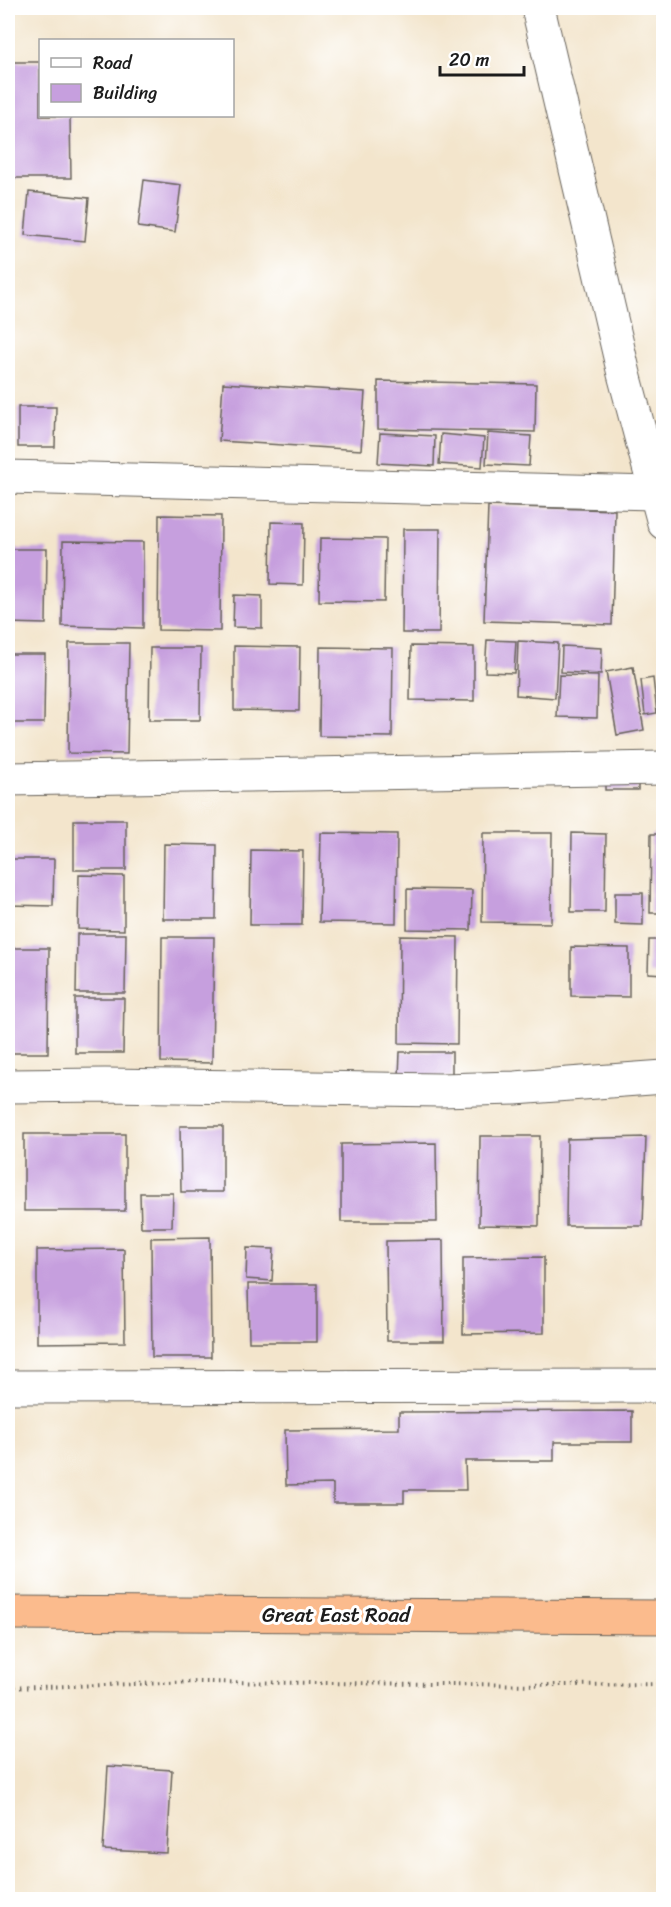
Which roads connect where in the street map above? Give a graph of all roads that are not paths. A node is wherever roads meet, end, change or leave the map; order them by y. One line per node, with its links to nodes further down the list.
1 (538, 8): 3 (street)
2 (8, 477): 3 (street)
3 (659, 508)
4 (663, 768): 5 (street)
5 (8, 779)
6 (663, 1077): 7 (street)
7 (8, 1086)
8 (663, 1386): 9 (street)
9 (8, 1387)
10 (8, 1613): 11 (highway, Great East Road)
11 (663, 1617)

